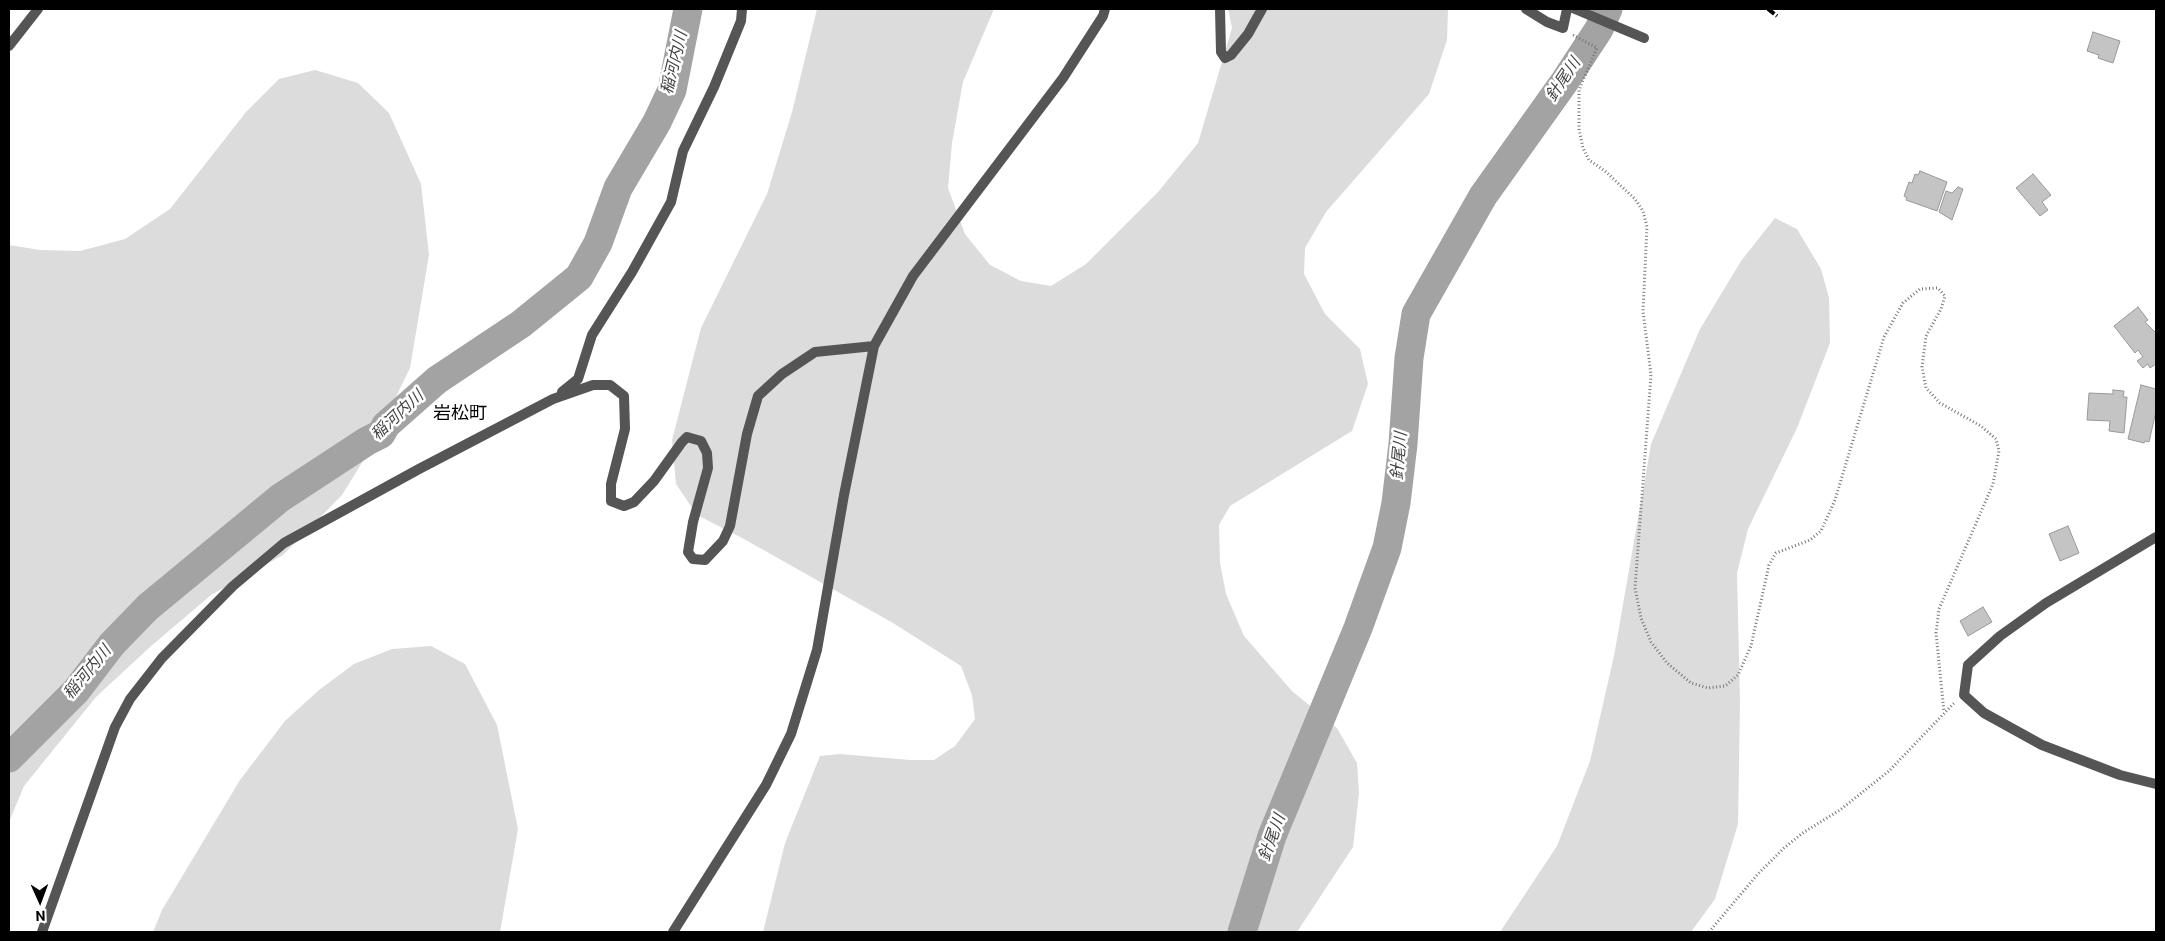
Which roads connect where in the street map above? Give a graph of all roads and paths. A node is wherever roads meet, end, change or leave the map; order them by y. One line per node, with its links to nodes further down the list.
1 (38, 9): 11 (street)
2 (742, 9): 13 (street)
3 (1105, 9): 12 (street)
4 (1220, 9): 5 (street)
5 (1262, 9)
6 (1526, 9): 7 (street)
7 (1567, 9)
8 (1575, 9): 10 (street)
9 (1572, 34): 18 (path)
10 (1644, 38)
11 (9, 46)
12 (874, 346): 13 (street); 17 (street)
13 (553, 400): 16 (street)
14 (2156, 537): 15 (street)
15 (2156, 784)
16 (42, 932)
17 (674, 932)
18 (1709, 932)

